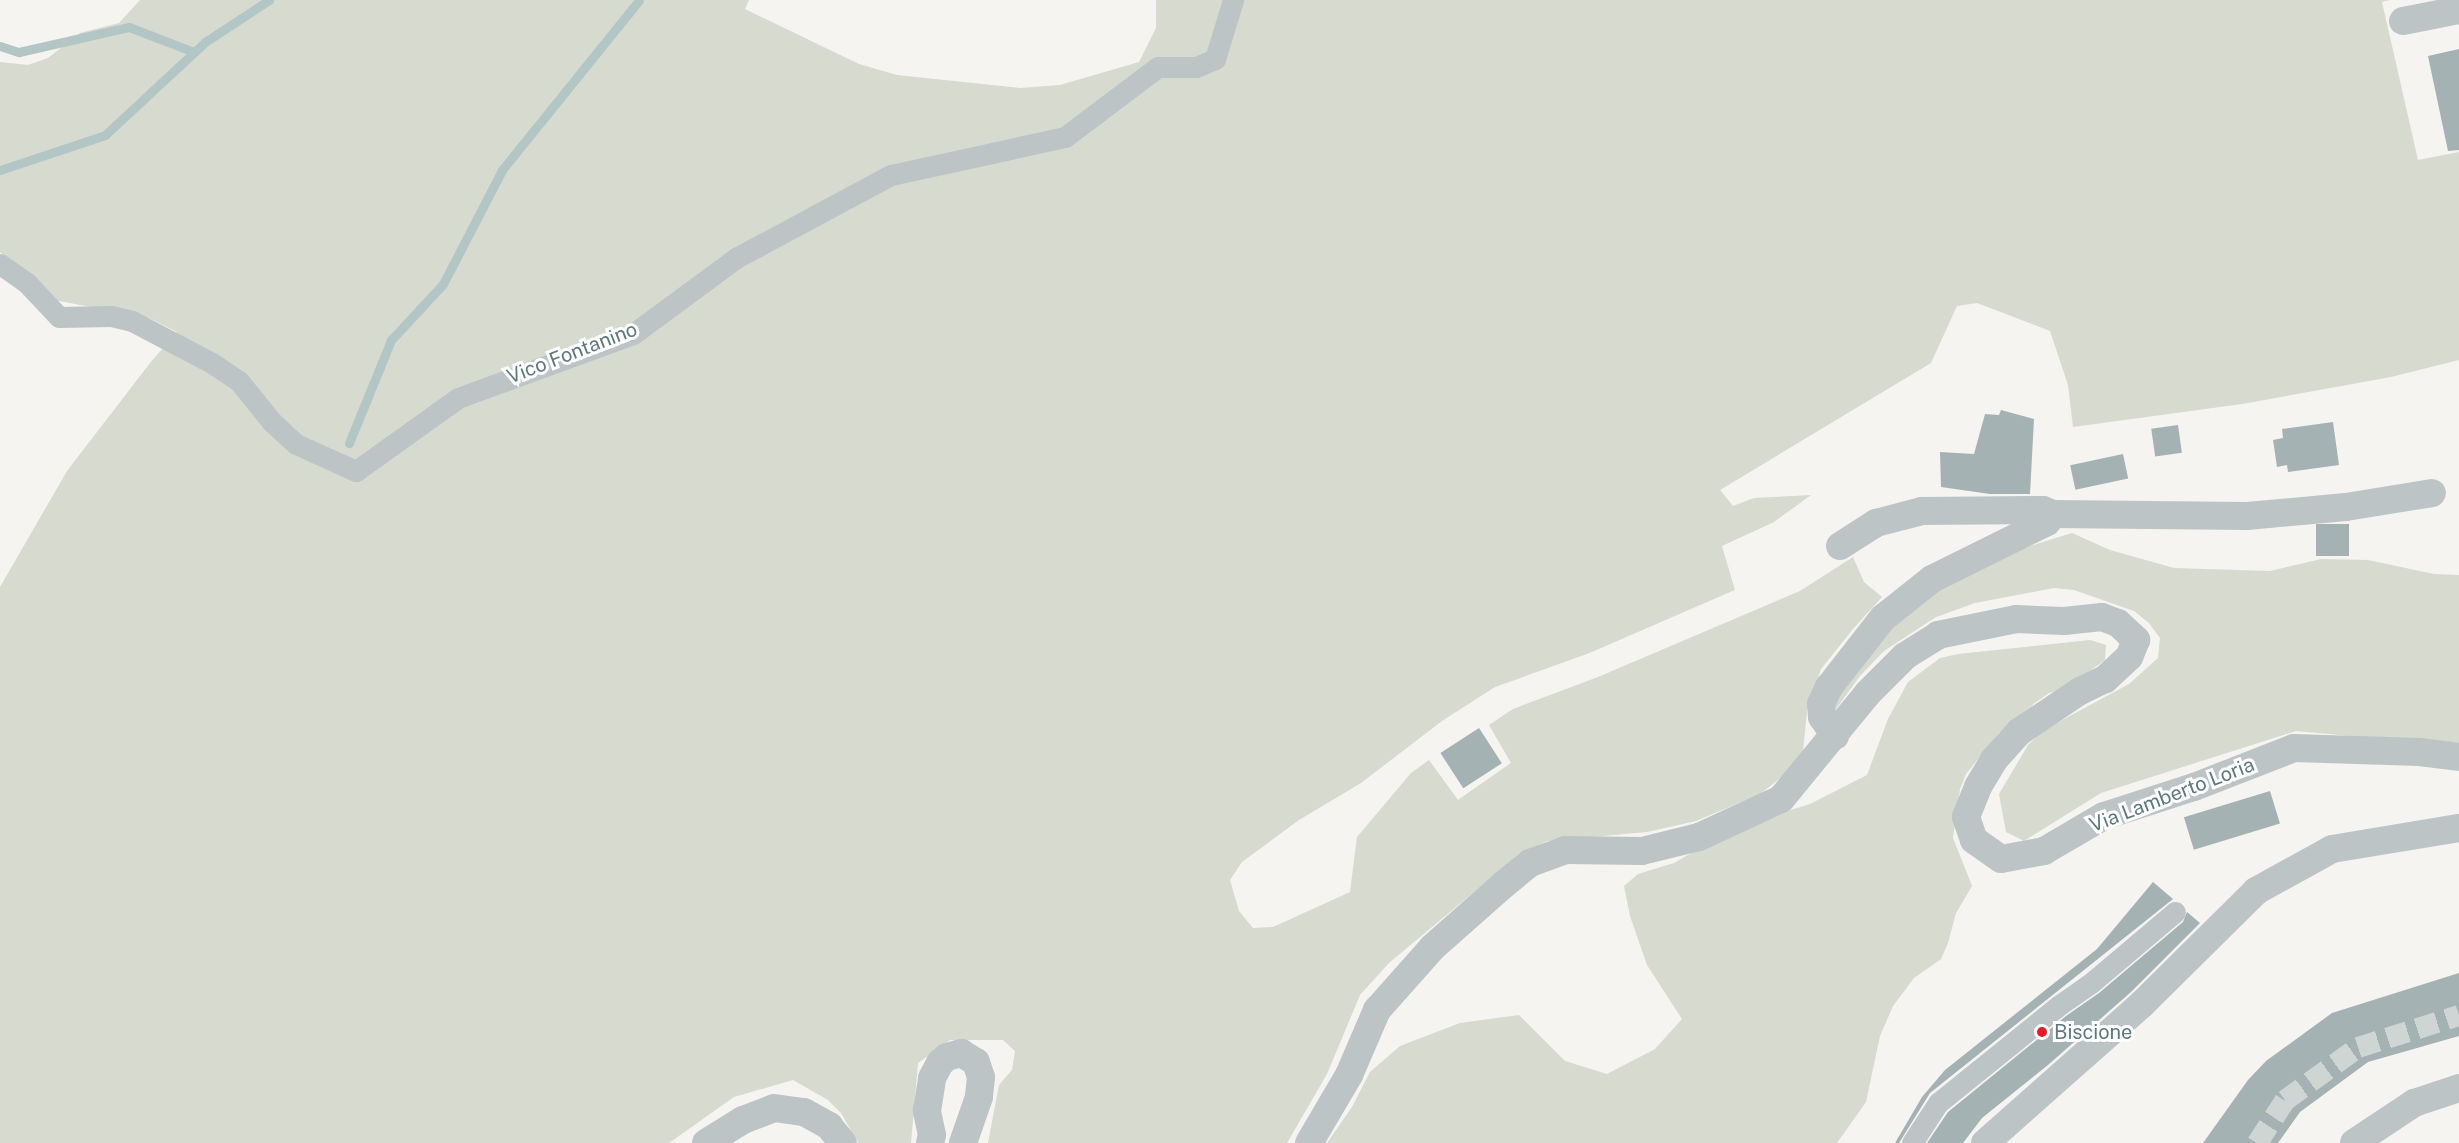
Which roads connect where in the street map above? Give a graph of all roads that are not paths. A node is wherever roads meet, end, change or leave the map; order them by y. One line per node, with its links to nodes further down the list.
1 (1233, 0): 4 (street, Vico Fontanino)
2 (2459, 9): 3 (street)
3 (2403, 21)
4 (0, 264)
5 (2432, 493): 6 (street)
6 (2053, 514): 7 (street); 8 (street)
7 (1840, 546)
8 (1835, 736): 9 (street, Via Lamberto Loria); 17 (street, Via Lamberto Loria)
9 (2459, 757)
10 (2459, 828): 19 (street)
11 (2175, 912): 18 (street)
12 (2459, 1088): 20 (street)
13 (706, 1143): 14 (street)
14 (843, 1143)
15 (930, 1143): 16 (street)
16 (963, 1143)
17 (1309, 1143)
18 (1912, 1143)
19 (1985, 1143)
20 (2354, 1143)

